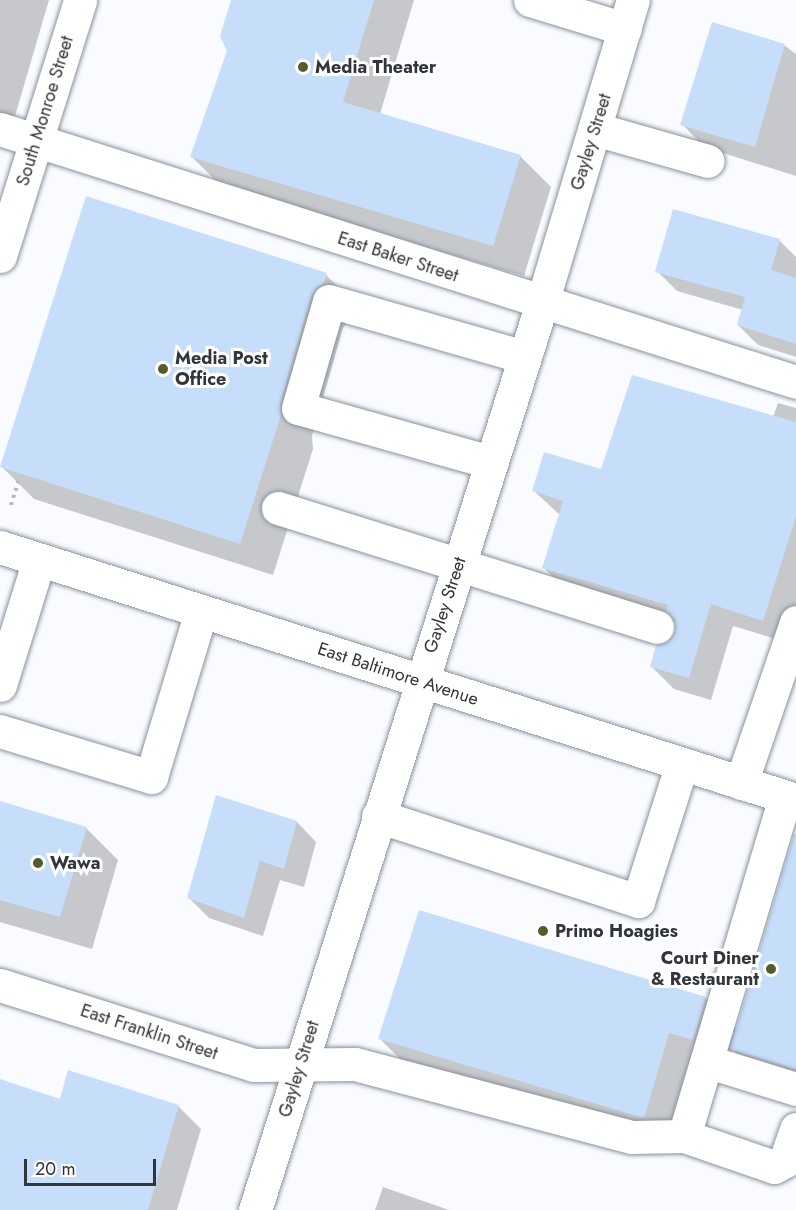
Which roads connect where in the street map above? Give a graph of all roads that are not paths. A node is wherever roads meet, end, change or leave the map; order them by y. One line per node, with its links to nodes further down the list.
1 (80, 0): 6 (street, South Monroe Street)
2 (530, 0): 3 (street)
3 (629, 15): 5 (street, Gayley Street)
4 (0, 129): 6 (street, East Baker Street)
5 (595, 129): 7 (street); 9 (street, Gayley Street)
6 (36, 141): 8 (street, South Monroe Street); 9 (street, East Baker Street)
7 (708, 161)
8 (0, 256)
9 (542, 303): 10 (street, Gayley Street); 11 (street, East Baker Street)
10 (524, 357): 12 (street, Gayley Street); 12 (street)
11 (796, 382)
12 (490, 462): 16 (street, Gayley Street)
13 (278, 508): 16 (street)
14 (0, 547): 15 (street, East Baltimore Avenue)
15 (39, 560): 17 (street, East Baltimore Avenue); 20 (street)
16 (458, 564): 19 (street); 21 (street, Gayley Street)
17 (201, 611): 21 (street, East Baltimore Avenue); 22 (street)
18 (796, 622): 24 (street)
19 (657, 627)
20 (1, 676)
21 (420, 681): 23 (street, East Baltimore Avenue); 26 (street, Gayley Street)
22 (0, 731)
23 (682, 764): 24 (street, East Baltimore Avenue); 26 (street)
24 (741, 783): 25 (street, East Baltimore Avenue)
25 (791, 798): 28 (street)
26 (378, 816): 29 (street, Gayley Street)
27 (0, 985): 29 (street, East Franklin Street)
28 (709, 1062): 30 (street); 32 (street)
29 (300, 1065): 32 (street, East Franklin Street); 33 (street, Gayley Street)
30 (796, 1089)
31 (796, 1129): 32 (street)
32 (684, 1136)
33 (255, 1210)

